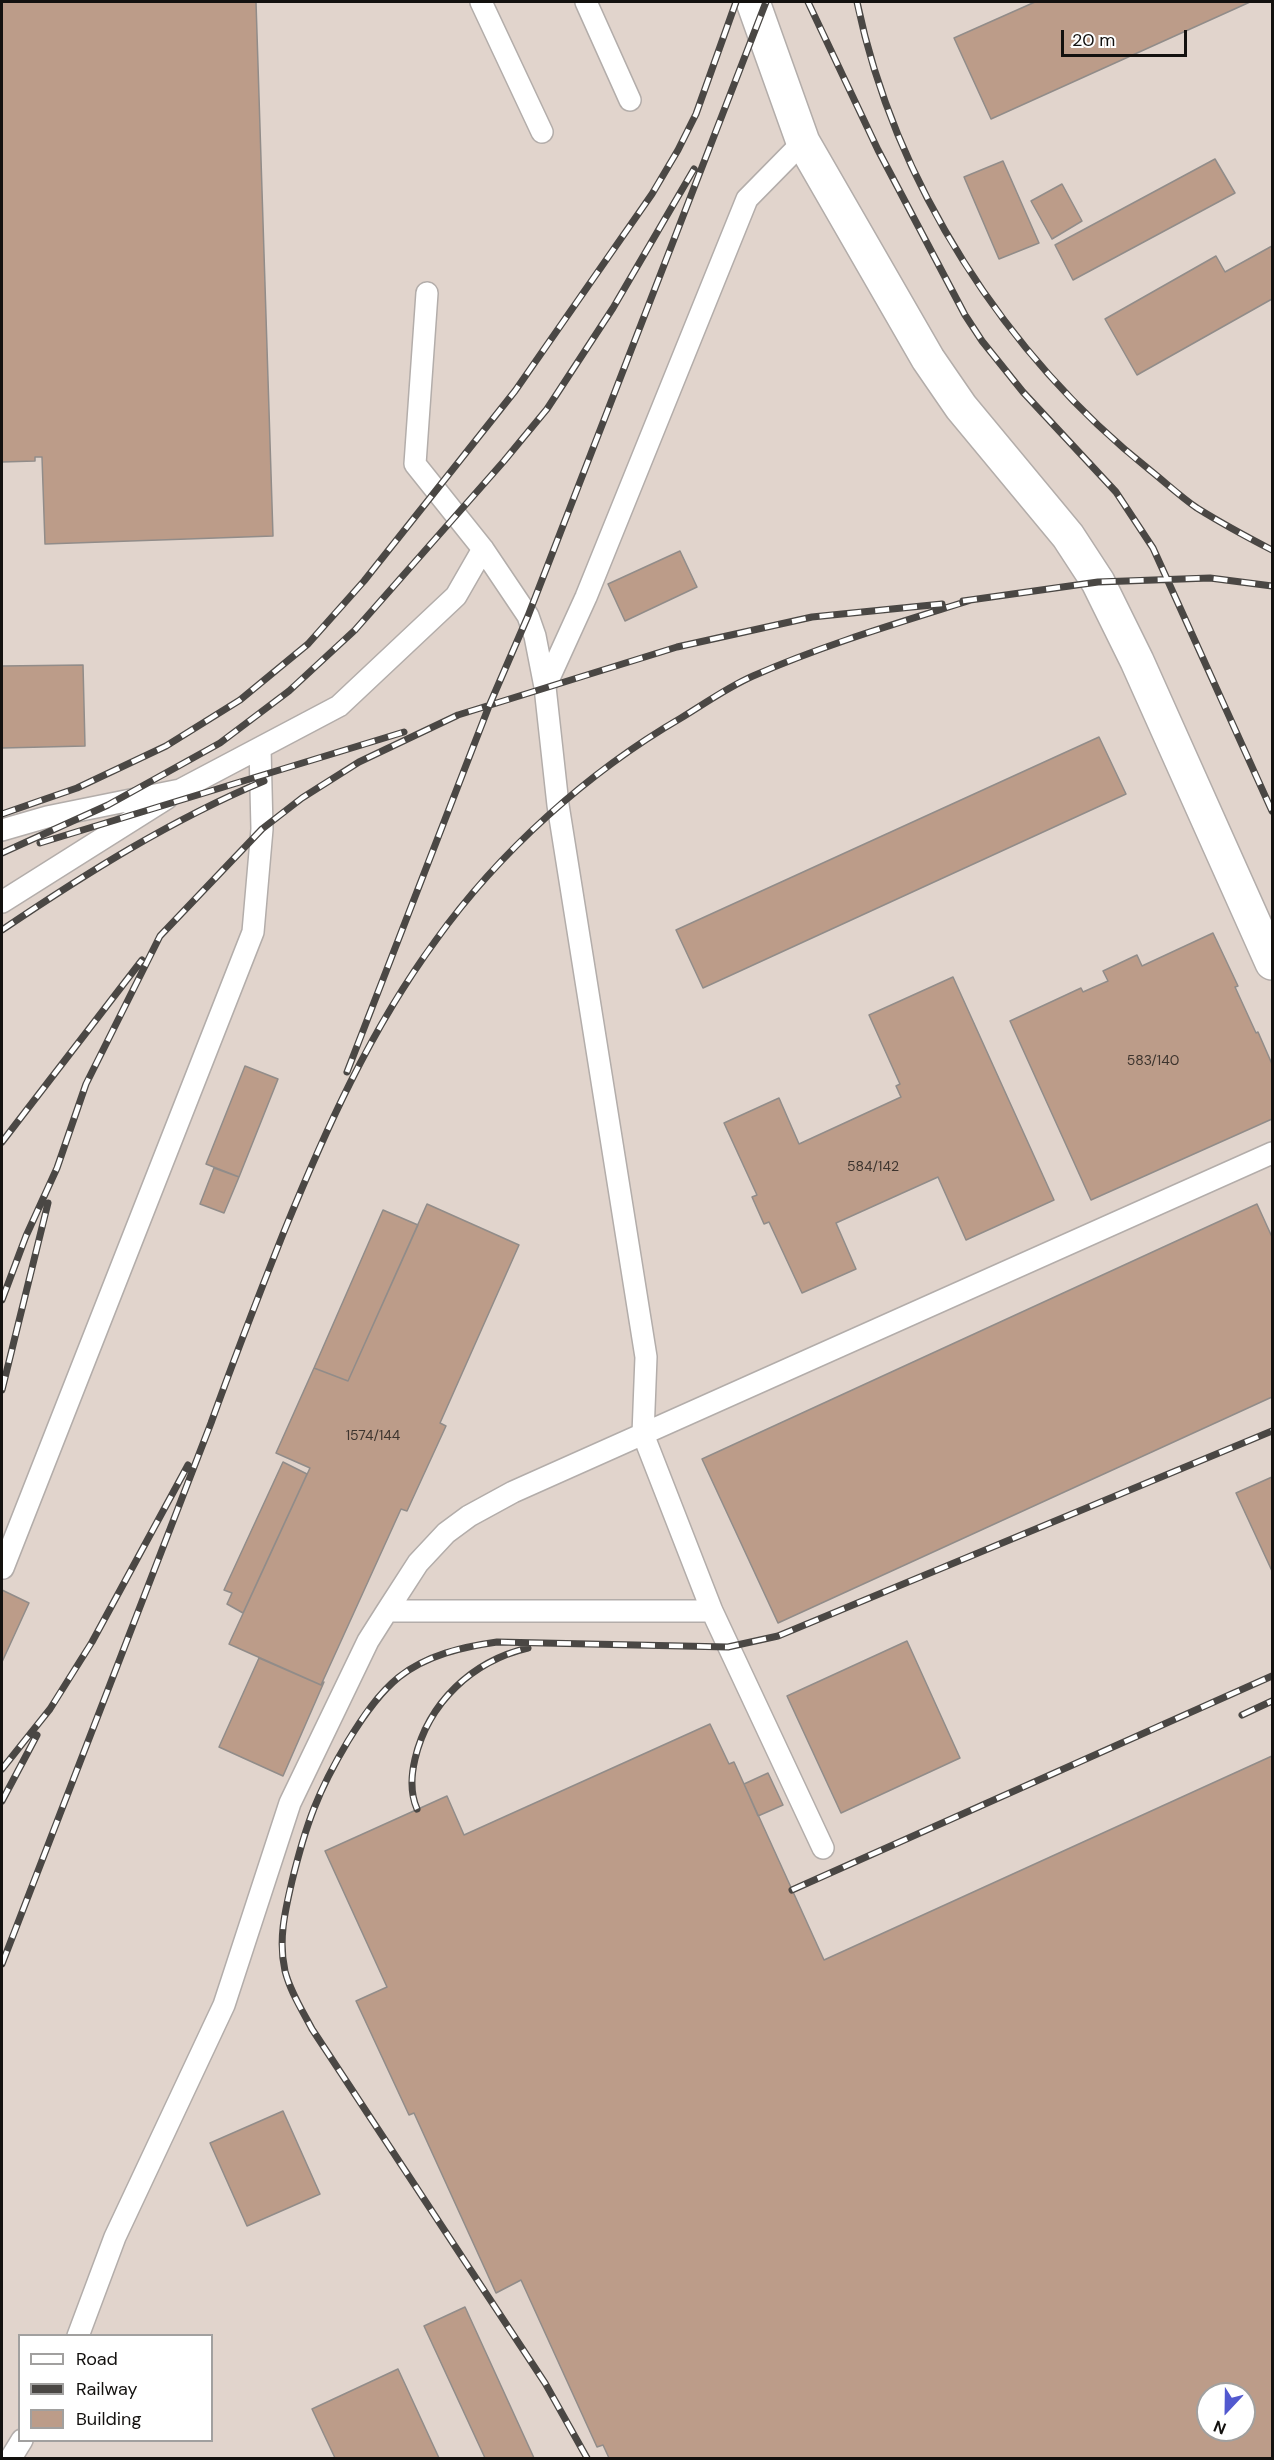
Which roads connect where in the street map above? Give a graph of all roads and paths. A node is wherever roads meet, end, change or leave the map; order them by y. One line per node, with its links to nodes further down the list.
1 (481, 2): 5 (lane)
2 (586, 2): 4 (lane)
3 (753, 2): 6 (street)
4 (630, 100)
5 (542, 132)
6 (803, 142): 9 (lane); 14 (street)
7 (427, 293): 8 (lane)
8 (483, 549): 9 (lane); 10 (lane)
9 (545, 687): 16 (lane)
10 (260, 748): 11 (lane); 17 (lane)
11 (180, 790): 12 (lane); 13 (lane)
12 (2, 830)
13 (2, 902)
14 (1272, 963)
15 (1272, 1153): 16 (lane)
16 (643, 1434): 18 (lane); 19 (lane)
17 (3, 1568)
18 (387, 1611): 19 (lane); 21 (lane)
19 (712, 1611): 20 (lane)
20 (823, 1848)
21 (79, 2334)
22 (21, 2442): 23 (lane)
23 (11, 2458)

